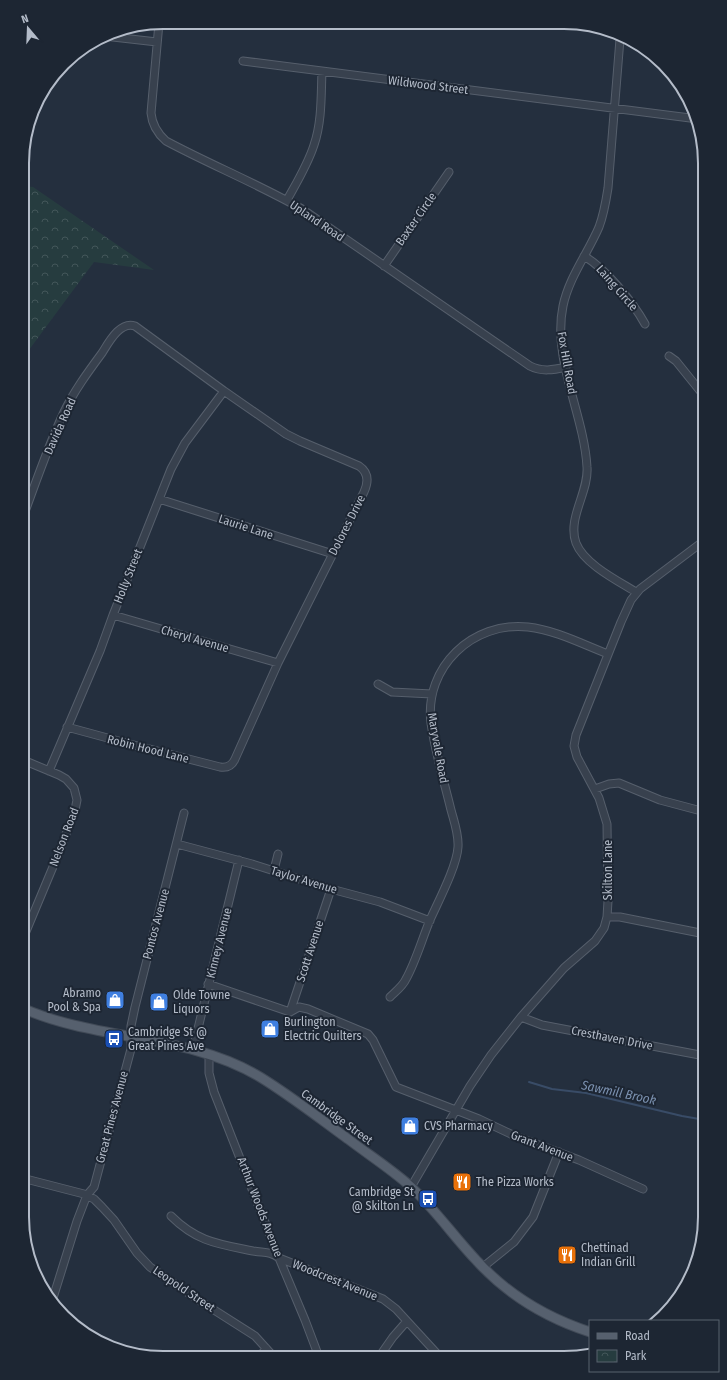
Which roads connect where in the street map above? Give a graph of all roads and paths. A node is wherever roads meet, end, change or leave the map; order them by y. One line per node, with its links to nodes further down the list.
1 (158, 29): 3 (street, Upland Road)
2 (116, 37): 3 (street)
3 (157, 42): 10 (street, Upland Road)
4 (620, 42): 7 (street, Fox Hill Road)
5 (242, 61): 6 (street, Wildwood Street)
6 (322, 71): 7 (street, Wildwood Street); 10 (street)
7 (614, 108): 8 (street, Wildwood Street); 11 (street, Fox Hill Road)
8 (690, 118)
9 (449, 172): 12 (street, Baxter Circle)
10 (287, 200): 12 (street, Upland Road)
11 (584, 256): 13 (street, Laing Circle); 16 (street, Fox Hill Road)
12 (384, 266): 16 (street, Upland Road)
13 (645, 324)
14 (127, 326): 18 (street, Dolores Drive); 20 (street, Davida Road)
15 (669, 356): 17 (street)
16 (566, 367): 23 (street, Fox Hill Road)
17 (698, 388)
18 (224, 391): 19 (street, Holly Street); 22 (street, Dolores Drive)
19 (159, 499): 22 (street, Laurie Lane); 24 (street, Holly Street)
20 (29, 501)
21 (698, 545): 23 (street, Skilton Lane)
22 (333, 554): 26 (street, Dolores Drive)
23 (636, 592): 25 (street, Skilton Lane)
24 (113, 615): 26 (street, Cheryl Avenue); 29 (street, Holly Street)
25 (608, 654): 28 (street, Maryvale Road); 33 (street, Skilton Lane)
26 (278, 663): 31 (street, Dolores Drive)
27 (378, 684): 28 (street)
28 (432, 694): 42 (street, Maryvale Road)
29 (68, 727): 31 (street, Robin Hood Lane); 32 (street, Holly Street)
30 (29, 763): 32 (street, Nelson Road)
31 (230, 766)
32 (49, 771): 43 (street, Nelson Road)
33 (595, 789): 34 (street); 41 (street, Skilton Lane)
34 (698, 810)
35 (184, 814): 36 (street, Pontos Avenue)
36 (177, 844): 38 (street, Taylor Avenue); 50 (street, Pontos Avenue)
37 (278, 854): 39 (street)
38 (239, 860): 39 (street, Taylor Avenue); 45 (street, Kinney Avenue)
39 (274, 870): 40 (street, Taylor Avenue)
40 (331, 889): 42 (street, Taylor Avenue); 48 (street, Scott Avenue)
41 (607, 917): 44 (street); 49 (street, Skilton Lane)
42 (430, 921): 46 (street, Maryvale Road)
43 (29, 924)
44 (698, 933)
45 (208, 984): 48 (street); 51 (street, Kinney Avenue)
46 (390, 997)
47 (29, 1011): 50 (main road, Cambridge Street)
48 (290, 1012): 54 (street, Grant Avenue)
49 (521, 1017): 53 (street, Cresthaven Drive); 55 (street, Skilton Lane)
50 (131, 1036): 51 (main road, Cambridge Street); 61 (street, Great Pines Avenue)
51 (193, 1049): 52 (main road, Cambridge Street)
52 (209, 1054): 59 (main road, Cambridge Street); 63 (street, Arthur Woods Avenue)
53 (698, 1055)
54 (442, 1105): 55 (street, Grant Avenue); 56 (street)
55 (456, 1110): 56 (street, Skilton Lane); 57 (street, Grant Avenue)
56 (450, 1121): 59 (street, Skilton Lane)
57 (559, 1152): 60 (street, Grant Avenue); 64 (street)
58 (29, 1180): 61 (street)
59 (411, 1187): 64 (main road, Cambridge Street)
60 (643, 1189)
61 (87, 1195): 65 (street, Great Pines Avenue); 68 (street, Leopold Street)
62 (170, 1216): 63 (street, Woodcrest Avenue)
63 (280, 1258): 66 (street, Woodcrest Avenue); 71 (street, Arthur Woods Avenue)
64 (483, 1267): 67 (main road, Cambridge Street)
65 (54, 1295)
66 (407, 1321): 72 (street); 73 (street, Woodcrest Avenue)
67 (589, 1332)
68 (266, 1348): 69 (street); 70 (street, Leopold Street)
69 (264, 1351)
70 (269, 1351)
71 (317, 1351)
72 (384, 1351)
73 (435, 1351)

